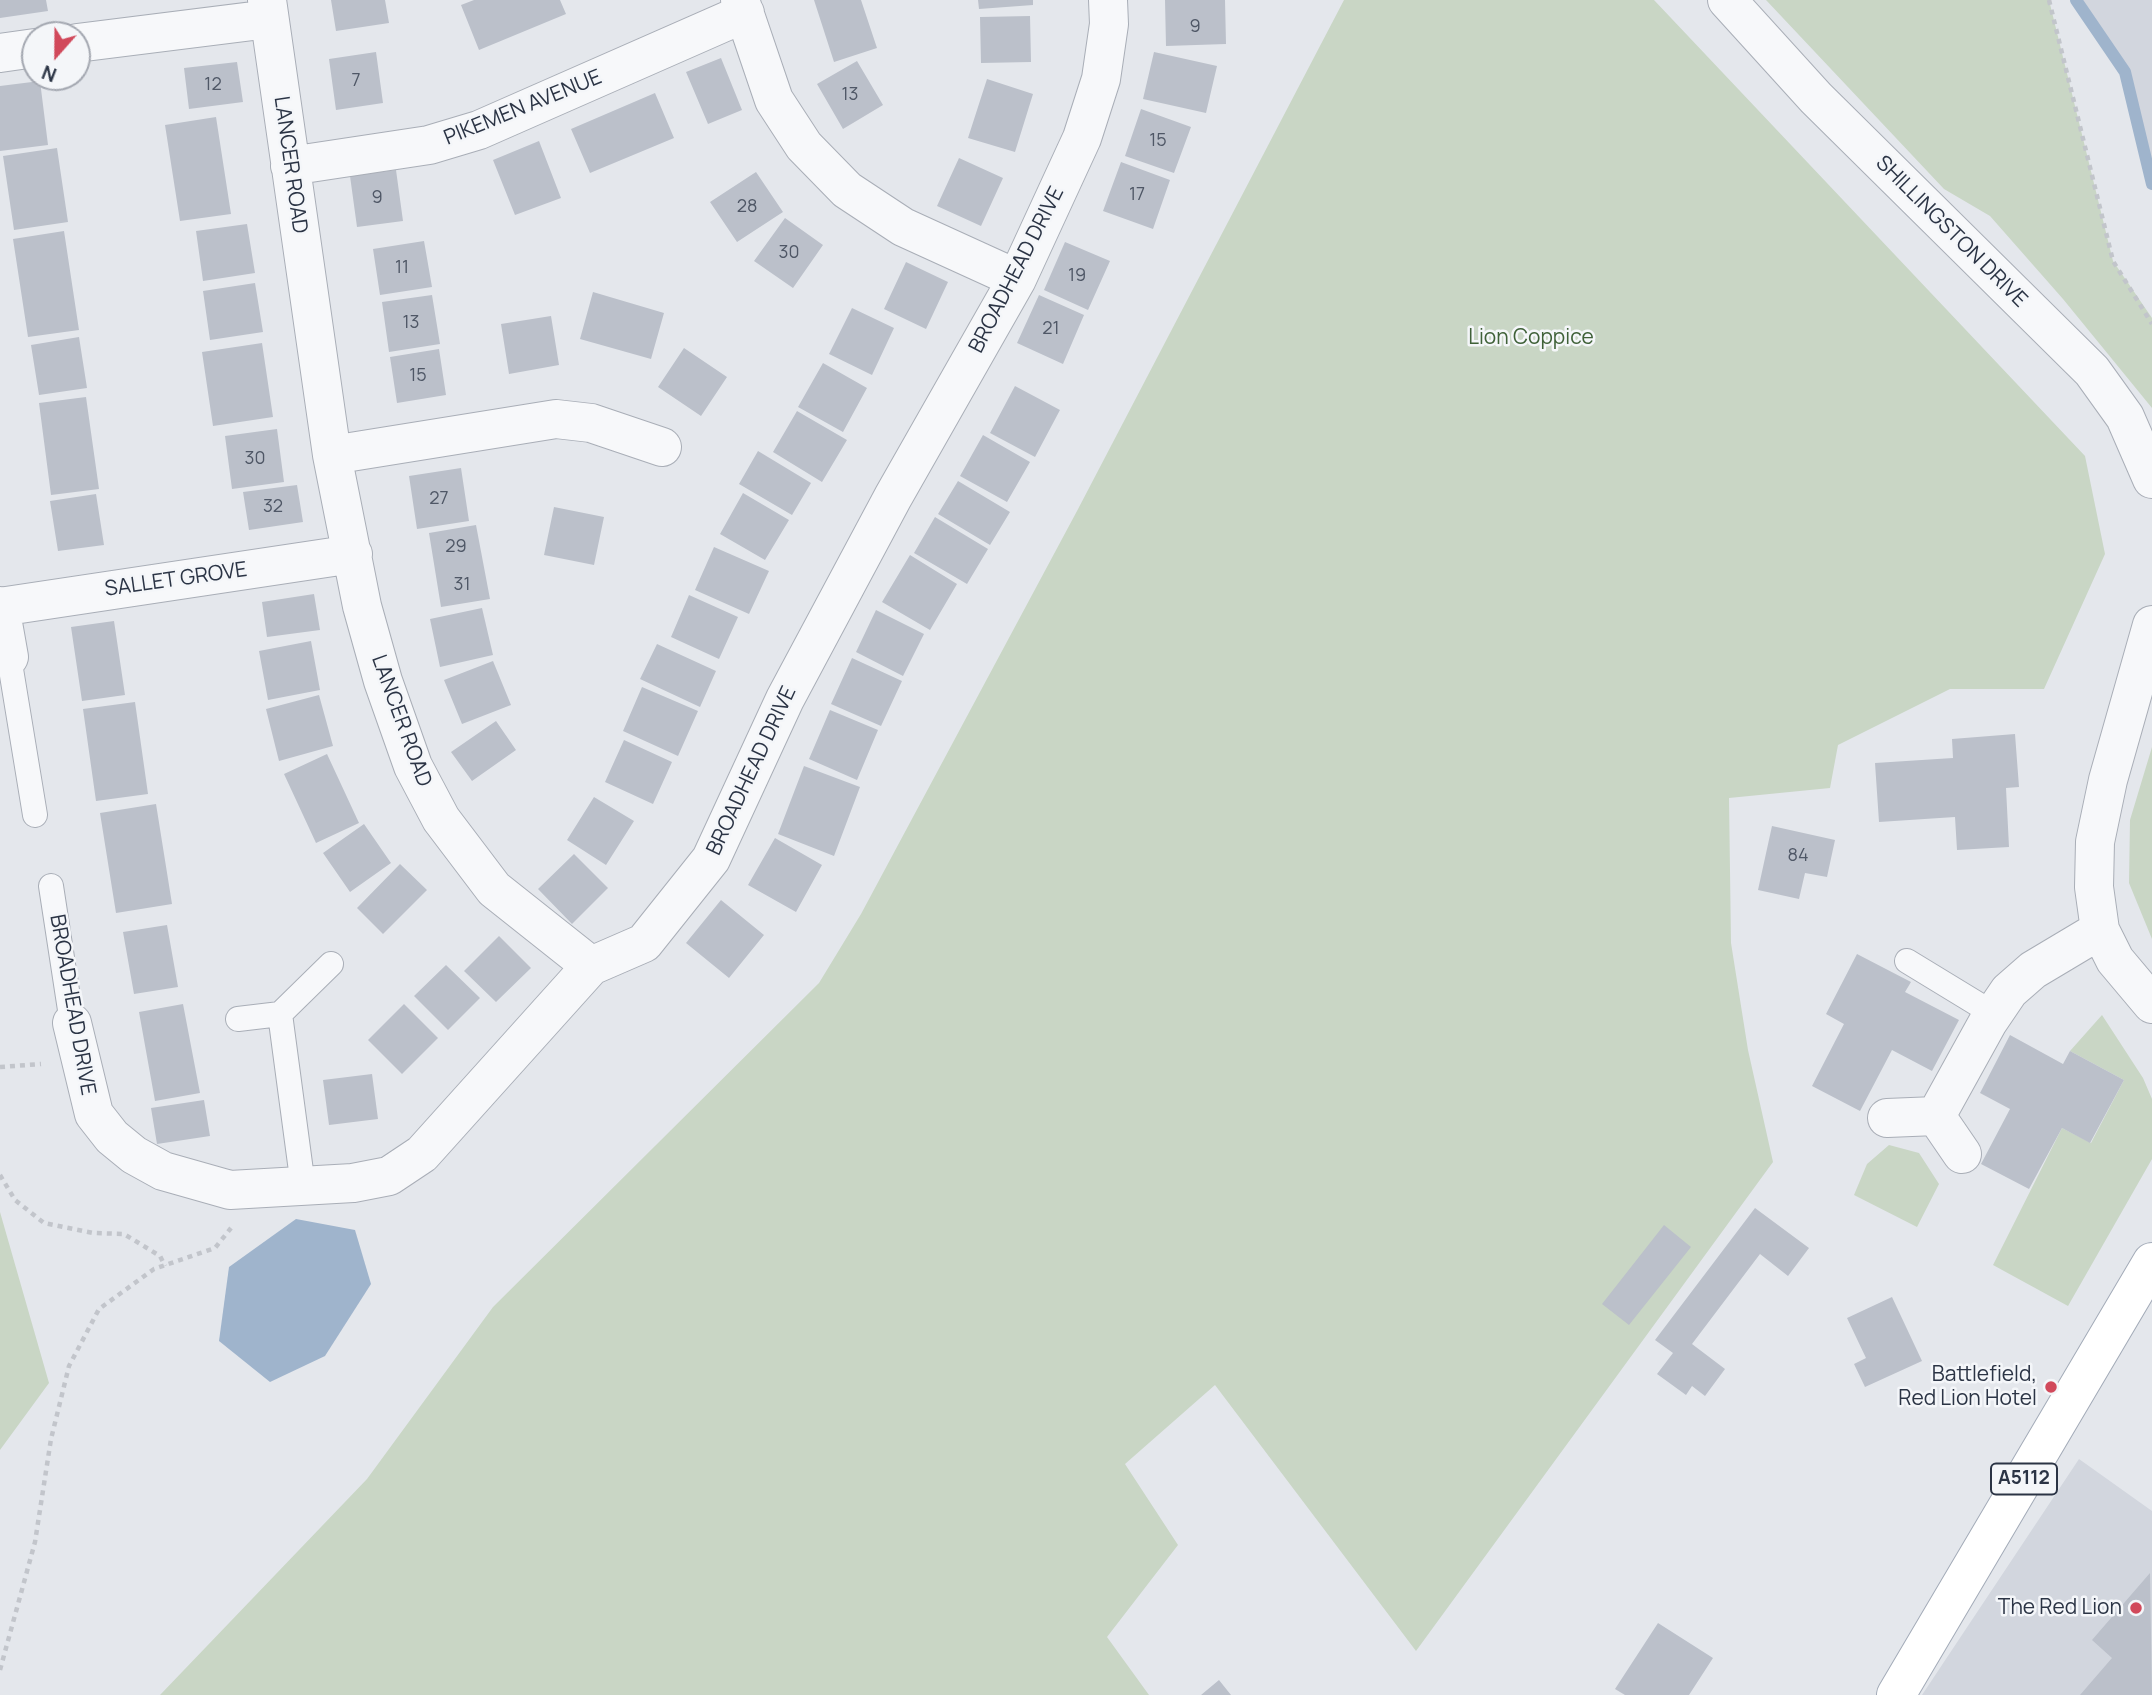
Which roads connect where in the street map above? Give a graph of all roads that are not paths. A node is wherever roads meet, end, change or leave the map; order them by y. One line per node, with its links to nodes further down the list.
1 (1108, 0): 9 (street, BROADHEAD DRIVE)
2 (1727, 0): 12 (street, SHILLINGSTON DRIVE)
3 (743, 7): 8 (street, PIKEMEN AVENUE); 9 (street, PIKEMEN AVENUE)
4 (268, 9): 5 (street); 8 (street, LANCER ROAD)
5 (91, 41)
6 (21, 50): 7 (street)
7 (0, 53)
8 (290, 166): 11 (street, LANCER ROAD)
9 (1017, 279): 22 (street, BROADHEAD DRIVE)
10 (662, 447): 11 (street)
11 (332, 455): 13 (street, LANCER ROAD)
12 (2152, 479)
13 (353, 554): 14 (street, SALLET GROVE); 22 (street, LANCER ROAD)
14 (0, 606): 16 (street)
15 (2152, 625): 19 (street)
16 (9, 657): 17 (lane)
17 (36, 815)
18 (51, 886): 27 (lane, BROADHEAD DRIVE)
19 (2100, 930): 23 (street); 25 (street)
20 (1907, 961): 25 (lane)
21 (331, 964): 24 (lane)
22 (591, 966): 31 (street, BROADHEAD DRIVE)
23 (2152, 1004)
24 (280, 1014): 26 (lane); 31 (lane)
25 (1994, 1014): 28 (street)
26 (238, 1019)
27 (72, 1023): 31 (street, BROADHEAD DRIVE)
28 (1936, 1116): 29 (street); 30 (street)
29 (1887, 1118)
30 (1962, 1154)
31 (303, 1186)
32 (2152, 1262): 33 (main road, A5112)
33 (1896, 1695)

